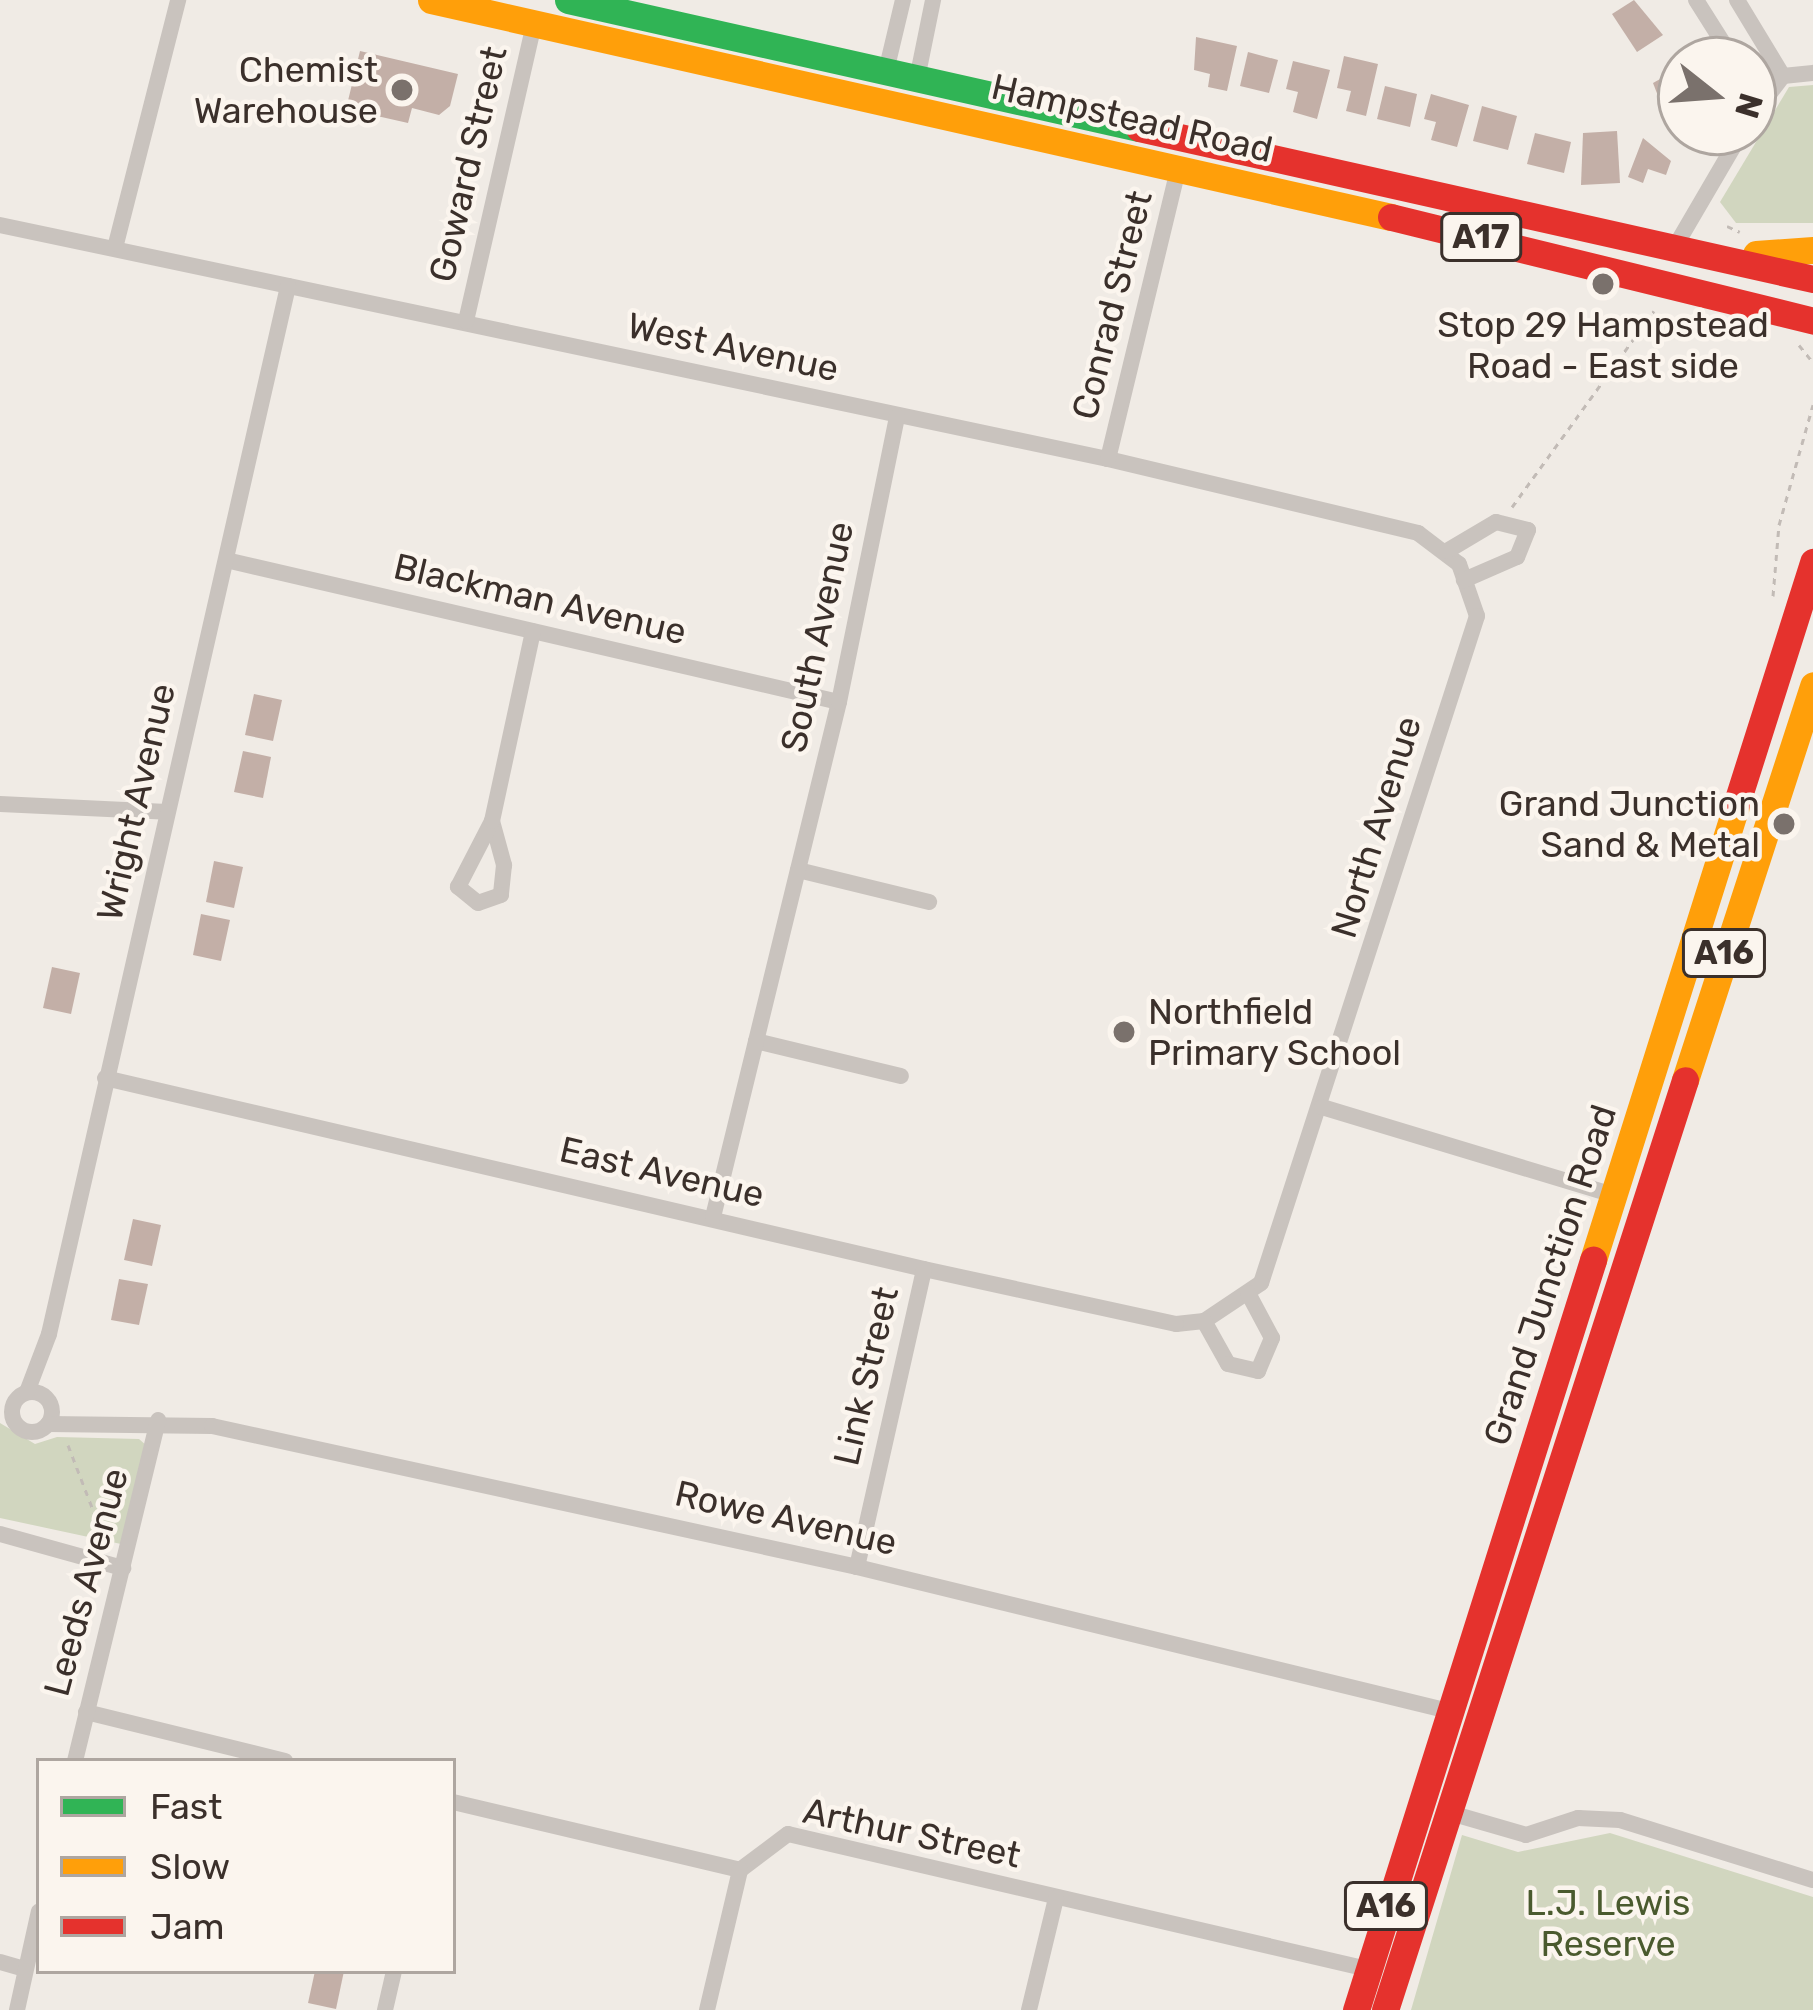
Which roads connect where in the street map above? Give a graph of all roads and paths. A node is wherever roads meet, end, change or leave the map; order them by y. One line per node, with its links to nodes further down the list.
1 (178, 0): 21 (street)
2 (431, 0): 8 (highway, Hampstead Road / A17)
3 (568, 0): 10 (highway, Hampstead Road / A17)
4 (903, 0): 10 (street)
5 (933, 0): 12 (street)
6 (1696, 0): 9 (street)
7 (1737, 0): 13 (street)
8 (538, 10): 15 (highway, Hampstead Road / A17); 28 (street, Goward Street)
9 (1719, 36)
10 (887, 67): 12 (highway, Hampstead Road / A17); 15 (highway)
11 (1813, 73): 13 (street)
12 (918, 74): 16 (highway); 17 (highway, Hampstead Road / A17)
13 (1783, 76): 14 (street)
14 (1777, 82)
15 (879, 98): 16 (highway, Hampstead Road / A17)
16 (912, 104): 19 (highway, Hampstead Road / A17)
17 (1187, 136): 19 (highway); 22 (highway, Hampstead Road / A17)
18 (1728, 156): 22 (street)
19 (1179, 166): 29 (highway, Hampstead Road / A17); 31 (street, Conrad Street)
20 (0, 226): 21 (street, West Avenue)
21 (116, 244): 26 (street, West Avenue)
22 (1676, 245): 24 (highway, Hampstead Road / A17)
23 (1813, 250): 24 (highway)
24 (1732, 256): 25 (highway, Hampstead Road / A17)
25 (1813, 279)
26 (288, 286): 28 (street, West Avenue); 33 (street, Wright Avenue)
27 (1662, 300): 32 (path)
28 (466, 321): 30 (street, West Avenue)
29 (1813, 321)
30 (897, 417): 31 (street, West Avenue); 39 (street, South Avenue)
31 (1108, 459): 35 (street, West Avenue)
32 (1496, 522): 35 (street); 35 (street)
33 (226, 560): 36 (street, Blackman Avenue); 41 (street, Wright Avenue)
34 (1813, 562): 37 (highway, Grand Junction Road / A16)
35 (1456, 565): 48 (street, North Avenue)
36 (533, 631): 39 (street, Blackman Avenue); 42 (street)
37 (1772, 692): 38 (highway); 49 (highway, Grand Junction Road / A16)
38 (1811, 698): 49 (highway, Grand Junction Road / A16)
39 (839, 702): 43 (street, South Avenue)
40 (0, 805): 41 (street)
41 (167, 812): 47 (street, Wright Avenue)
42 (493, 821)
43 (798, 870): 44 (street); 45 (street, South Avenue)
44 (929, 902)
45 (756, 1041): 46 (street); 50 (street, South Avenue)
46 (902, 1076)
47 (105, 1078): 50 (street, East Avenue); 55 (street, Wright Avenue)
48 (1322, 1107): 49 (street); 52 (street, North Avenue)
49 (1628, 1199): 63 (highway, Grand Junction Road / A16); 64 (highway, Grand Junction Road / A16)
50 (713, 1217): 51 (street, East Avenue)
51 (924, 1270): 54 (street, East Avenue); 65 (street, Link Street)
52 (1248, 1293): 53 (street, North Avenue); 54 (street)
53 (1227, 1311): 54 (street, East Avenue)
54 (1204, 1321)
55 (49, 1334): 56 (street, Wright Avenue); 57 (street, Wright Avenue)
56 (15, 1395): 57 (street); 58 (street, Wright Avenue)
57 (49, 1409): 58 (street); 59 (street, Rowe Avenue)
58 (6, 1416)
59 (158, 1420): 65 (street, Rowe Avenue); 66 (street, Leeds Avenue)
60 (69, 1436): 62 (path)
61 (0, 1534): 66 (street)
62 (105, 1543)
63 (1502, 1544): 64 (highway); 68 (highway, Grand Junction Road / A16)
64 (1530, 1553): 73 (highway, Grand Junction Road / A16)
65 (857, 1567): 68 (street, Rowe Avenue)
66 (123, 1568): 67 (street, Leeds Avenue)
67 (86, 1712): 69 (street, Leeds Avenue); 70 (street)
68 (1449, 1712): 72 (highway, Grand Junction Road / A16)
69 (75, 1758)
70 (273, 1758)
71 (456, 1803): 74 (street)
72 (1419, 1803): 73 (highway); 80 (highway, Grand Junction Road / A16)
73 (1447, 1812): 75 (street); 87 (highway, Grand Junction Road / A16)
74 (740, 1870): 76 (street, Arthur Street); 84 (street)
75 (1813, 1880)
76 (1056, 1898): 80 (street, Arthur Street); 85 (street)
77 (36, 1923): 79 (street)
78 (0, 1962): 79 (street)
79 (25, 1969): 82 (street)
80 (1367, 1969): 86 (highway, Grand Junction Road / A16)
81 (393, 1974): 83 (street)
82 (16, 2010)
83 (385, 2010)
84 (706, 2010)
85 (1030, 2010)
86 (1356, 2010)
87 (1385, 2010)

